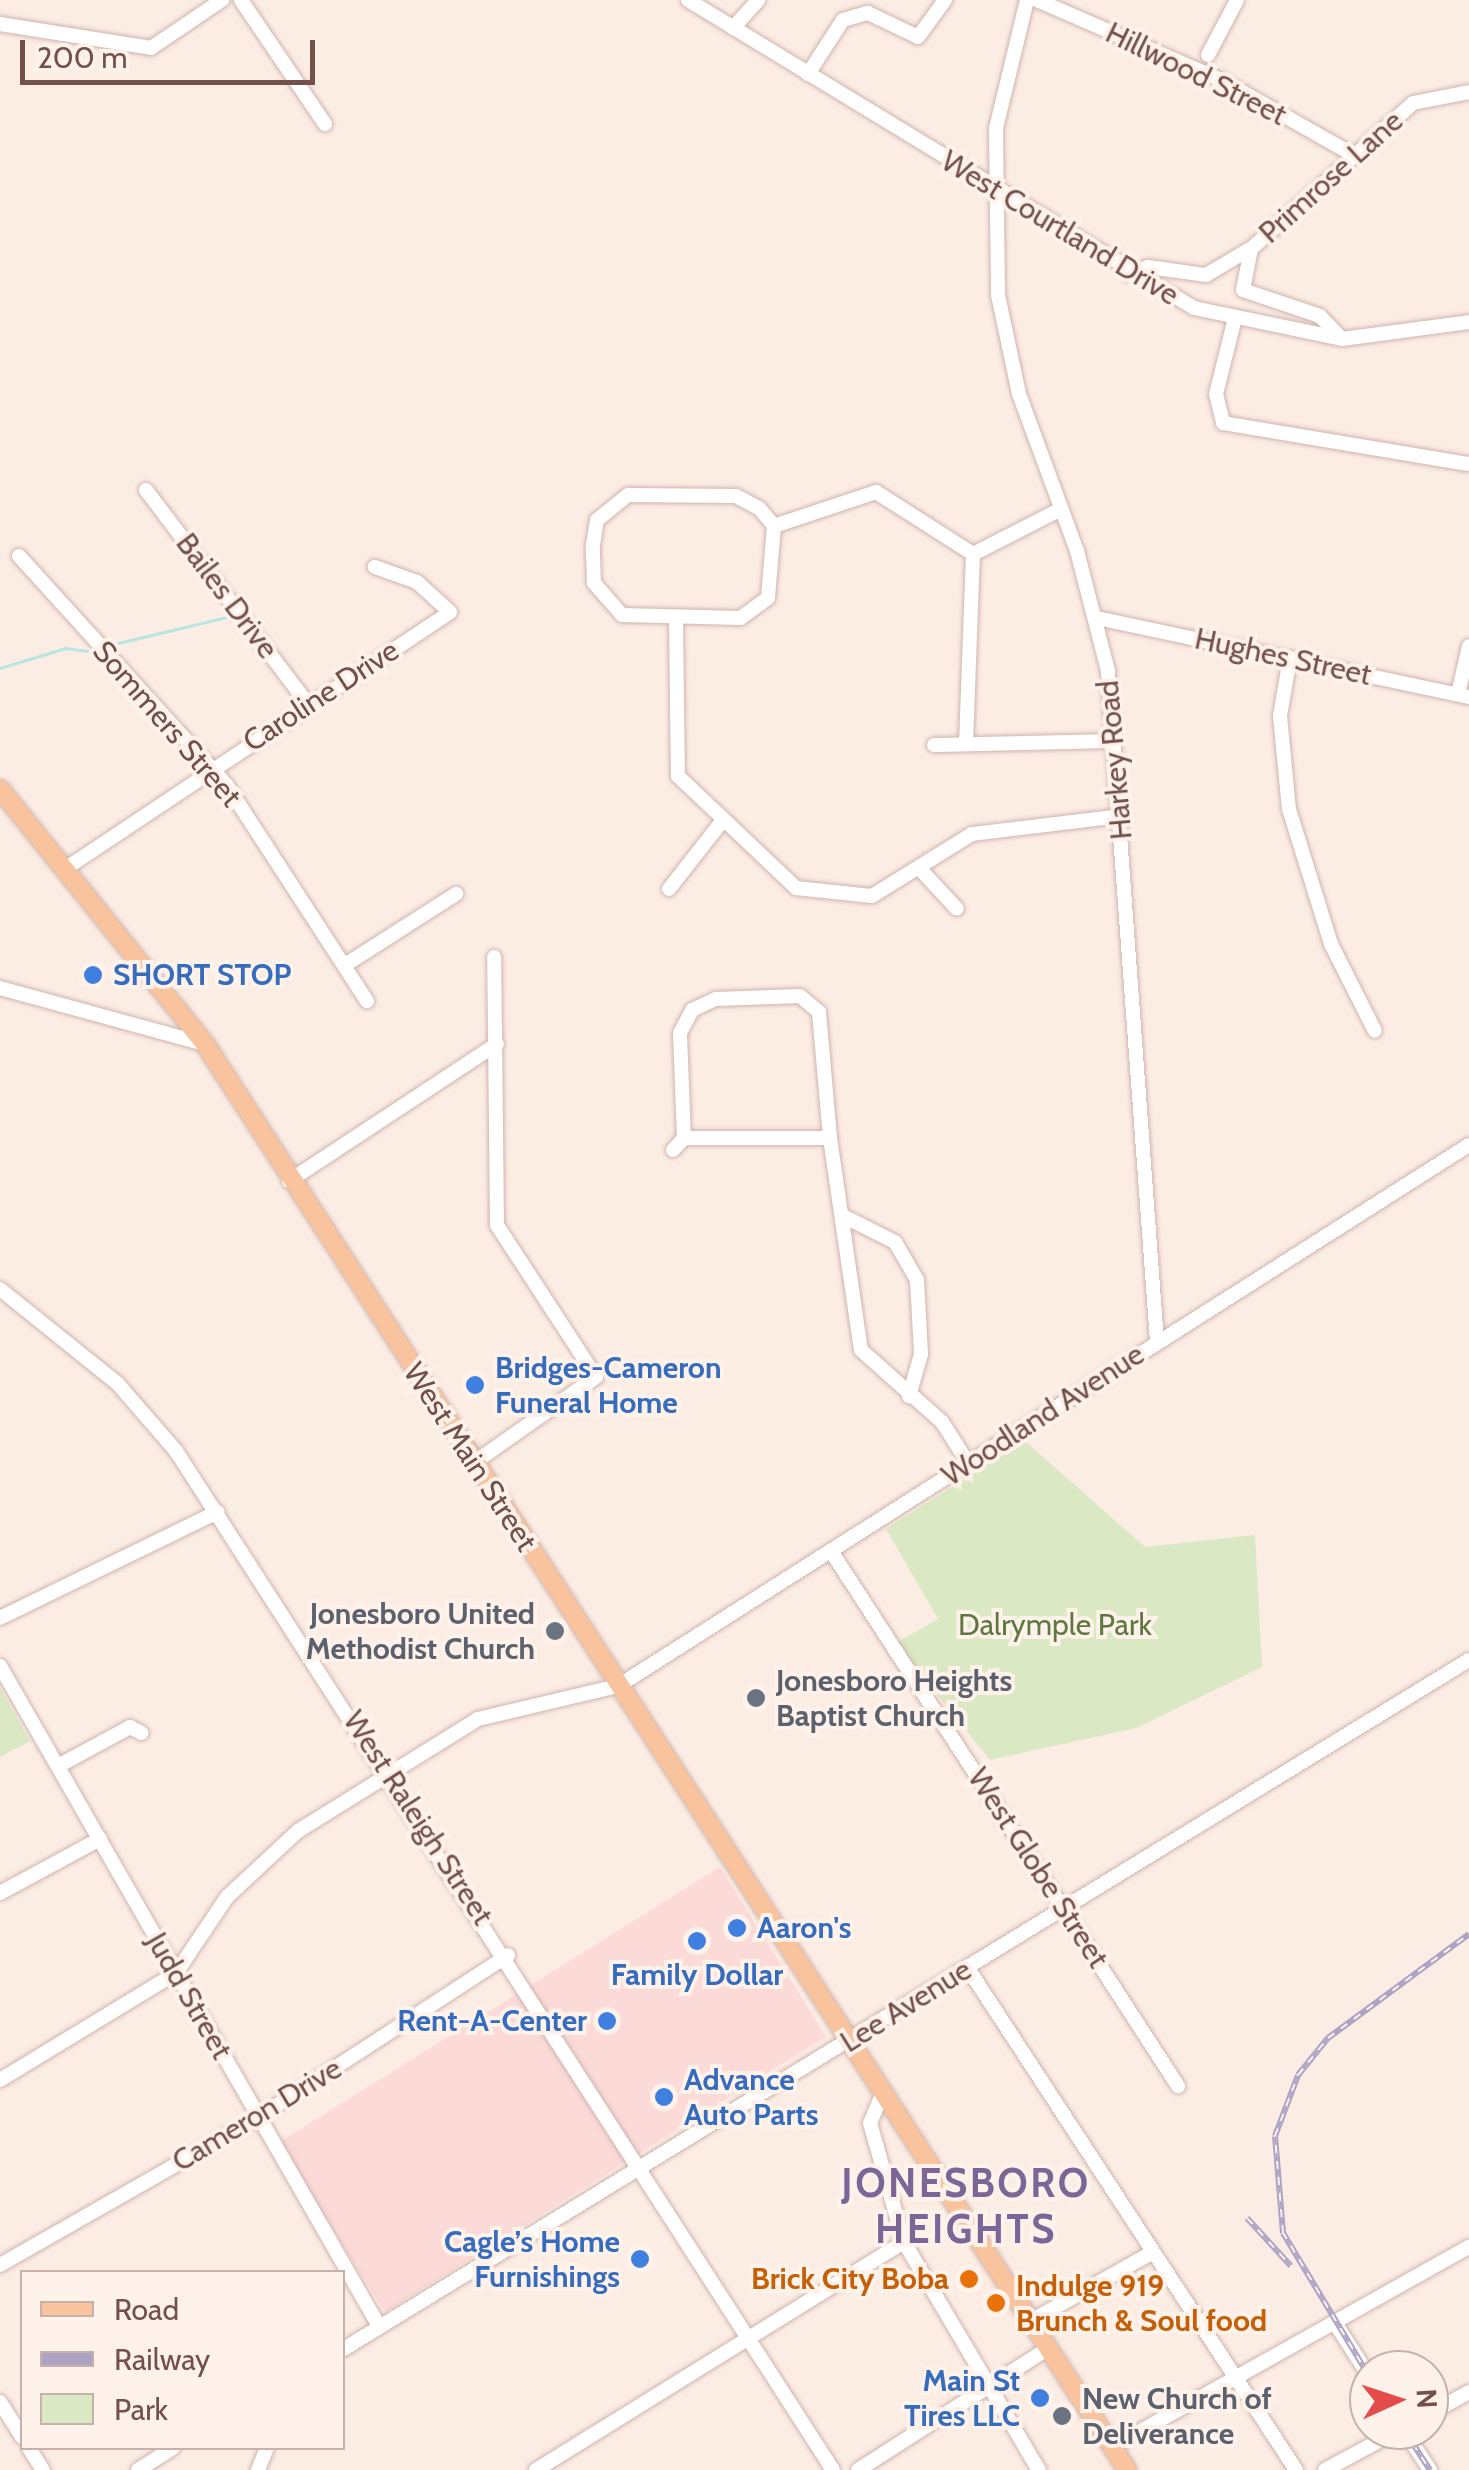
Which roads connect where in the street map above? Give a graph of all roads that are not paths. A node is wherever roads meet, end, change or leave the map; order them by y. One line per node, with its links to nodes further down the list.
1 (222, 0): 9 (street)
2 (241, 0): 14 (street)
3 (688, 0): 10 (street, West Courtland Drive)
4 (758, 0): 10 (street)
5 (945, 0): 12 (street)
6 (1026, 0): 16 (street, Harkey Road)
7 (1037, 0): 15 (street, Hillwood Street)
8 (1230, 2): 11 (street)
9 (0, 24)
10 (733, 28): 12 (street, West Courtland Drive)
11 (1208, 56)
12 (808, 74): 16 (street, West Courtland Drive)
13 (1469, 92): 15 (street, Primrose Lane)
14 (325, 124)
15 (1352, 154): 17 (street, Primrose Lane)
16 (995, 193): 18 (street, West Courtland Drive); 24 (street, Harkey Road)
17 (1251, 249): 18 (street, Primrose Lane); 21 (street, Primrose Lane)
18 (1129, 274): 19 (street, West Courtland Drive)
19 (1234, 322): 21 (street, West Courtland Drive); 22 (street)
20 (1469, 322): 21 (street, West Courtland Drive)
21 (1342, 339)
22 (1469, 464)
23 (146, 490): 34 (street, Bailes Drive)
24 (1061, 509): 26 (street); 29 (street, Harkey Road)
25 (774, 526): 26 (street); 30 (street); 30 (street)
26 (973, 554): 36 (street)
27 (19, 556): 38 (street, Sommers Street)
28 (375, 567): 34 (street, Caroline Drive)
29 (1097, 618): 32 (street, Hughes Street); 35 (street, Harkey Road)
30 (676, 620): 41 (street)
31 (1469, 646): 33 (street)
32 (1290, 658): 33 (street, Hughes Street); 51 (street)
33 (1463, 695)
34 (307, 703): 38 (street, Caroline Drive)
35 (1116, 741): 36 (street); 40 (street, Harkey Road)
36 (966, 744): 37 (street)
37 (934, 745)
38 (209, 770): 42 (street, Caroline Drive); 48 (street, Sommers Street)
39 (0, 789): 42 (main road, West Main Street)
40 (1121, 816): 43 (street); 59 (street, Harkey Road)
41 (720, 824): 43 (street); 44 (street)
42 (68, 867): 52 (main road, West Main Street)
43 (920, 868): 46 (street)
44 (669, 890)
45 (456, 894): 48 (street)
46 (957, 910)
47 (494, 956): 53 (street)
48 (345, 964): 50 (street, Sommers Street)
49 (0, 988): 52 (street)
50 (368, 1001)
51 (1375, 1030)
52 (205, 1044): 56 (main road, West Main Street)
53 (496, 1044): 56 (street); 61 (street)
54 (830, 1138): 54 (street); 57 (street)
55 (1469, 1144): 59 (street, Woodland Avenue)
56 (289, 1180): 61 (main road, West Main Street)
57 (844, 1216): 60 (street); 60 (street)
58 (0, 1289): 63 (street, West Raleigh Street)
59 (1156, 1342): 62 (street, Woodland Avenue)
60 (909, 1396): 62 (street)
61 (475, 1462): 68 (main road, West Main Street)
62 (968, 1463): 64 (street, Woodland Avenue)
63 (217, 1512): 65 (street); 71 (street, West Raleigh Street)
64 (830, 1551): 68 (street, Woodland Avenue); 74 (street, West Globe Street)
65 (0, 1618)
66 (1469, 1660): 74 (street, Lee Avenue)
67 (0, 1666): 70 (street, Judd Street)
68 (618, 1686): 71 (street, Woodland Avenue); 78 (main road, West Main Street)
69 (142, 1733): 70 (street)
70 (58, 1766): 72 (street, Judd Street)
71 (390, 1773): 75 (street, West Raleigh Street); 77 (street, Woodland Avenue)
72 (100, 1839): 73 (street); 77 (street, Judd Street)
73 (0, 1893)
74 (1064, 1910): 76 (street, Lee Avenue); 80 (street, West Globe Street)
75 (508, 1955): 82 (street, Cameron Drive); 83 (street, West Raleigh Street)
76 (967, 1967): 78 (street, Lee Avenue); 86 (street)
77 (176, 1973): 79 (street); 82 (street, Judd Street)
78 (846, 2044): 81 (main road, West Main Street); 83 (street, Lee Avenue)
79 (0, 2080)
80 (1178, 2086)
81 (882, 2095): 84 (street); 88 (main road, West Main Street)
82 (259, 2117): 87 (street, Cameron Drive); 90 (street, Judd Street)
83 (641, 2170): 90 (street, Lee Avenue); 91 (street, West Raleigh Street)
84 (904, 2242): 91 (street); 96 (street)
85 (1469, 2248): 89 (street)
86 (1153, 2252): 88 (street); 95 (street)
87 (0, 2266)
88 (1031, 2320): 93 (main road, West Main Street)
89 (1335, 2323): 94 (street); 95 (street)
90 (379, 2326): 92 (street, Lee Avenue)
91 (748, 2342): 103 (street); 104 (street, West Raleigh Street)
92 (345, 2348)
93 (1049, 2348): 96 (street); 99 (main road, West Main Street)
94 (1352, 2350)
95 (1236, 2379): 99 (street); 108 (street)
96 (990, 2382): 105 (street); 106 (street)
97 (0, 2402): 98 (street)
98 (20, 2435)
99 (1112, 2446): 107 (main road, West Main Street)
100 (171, 2450): 102 (street)
101 (1363, 2450): 109 (street)
102 (138, 2470)
103 (536, 2470)
104 (833, 2470)
105 (858, 2470)
106 (1039, 2470)
107 (1127, 2470)
108 (1296, 2470)
109 (1325, 2470)

